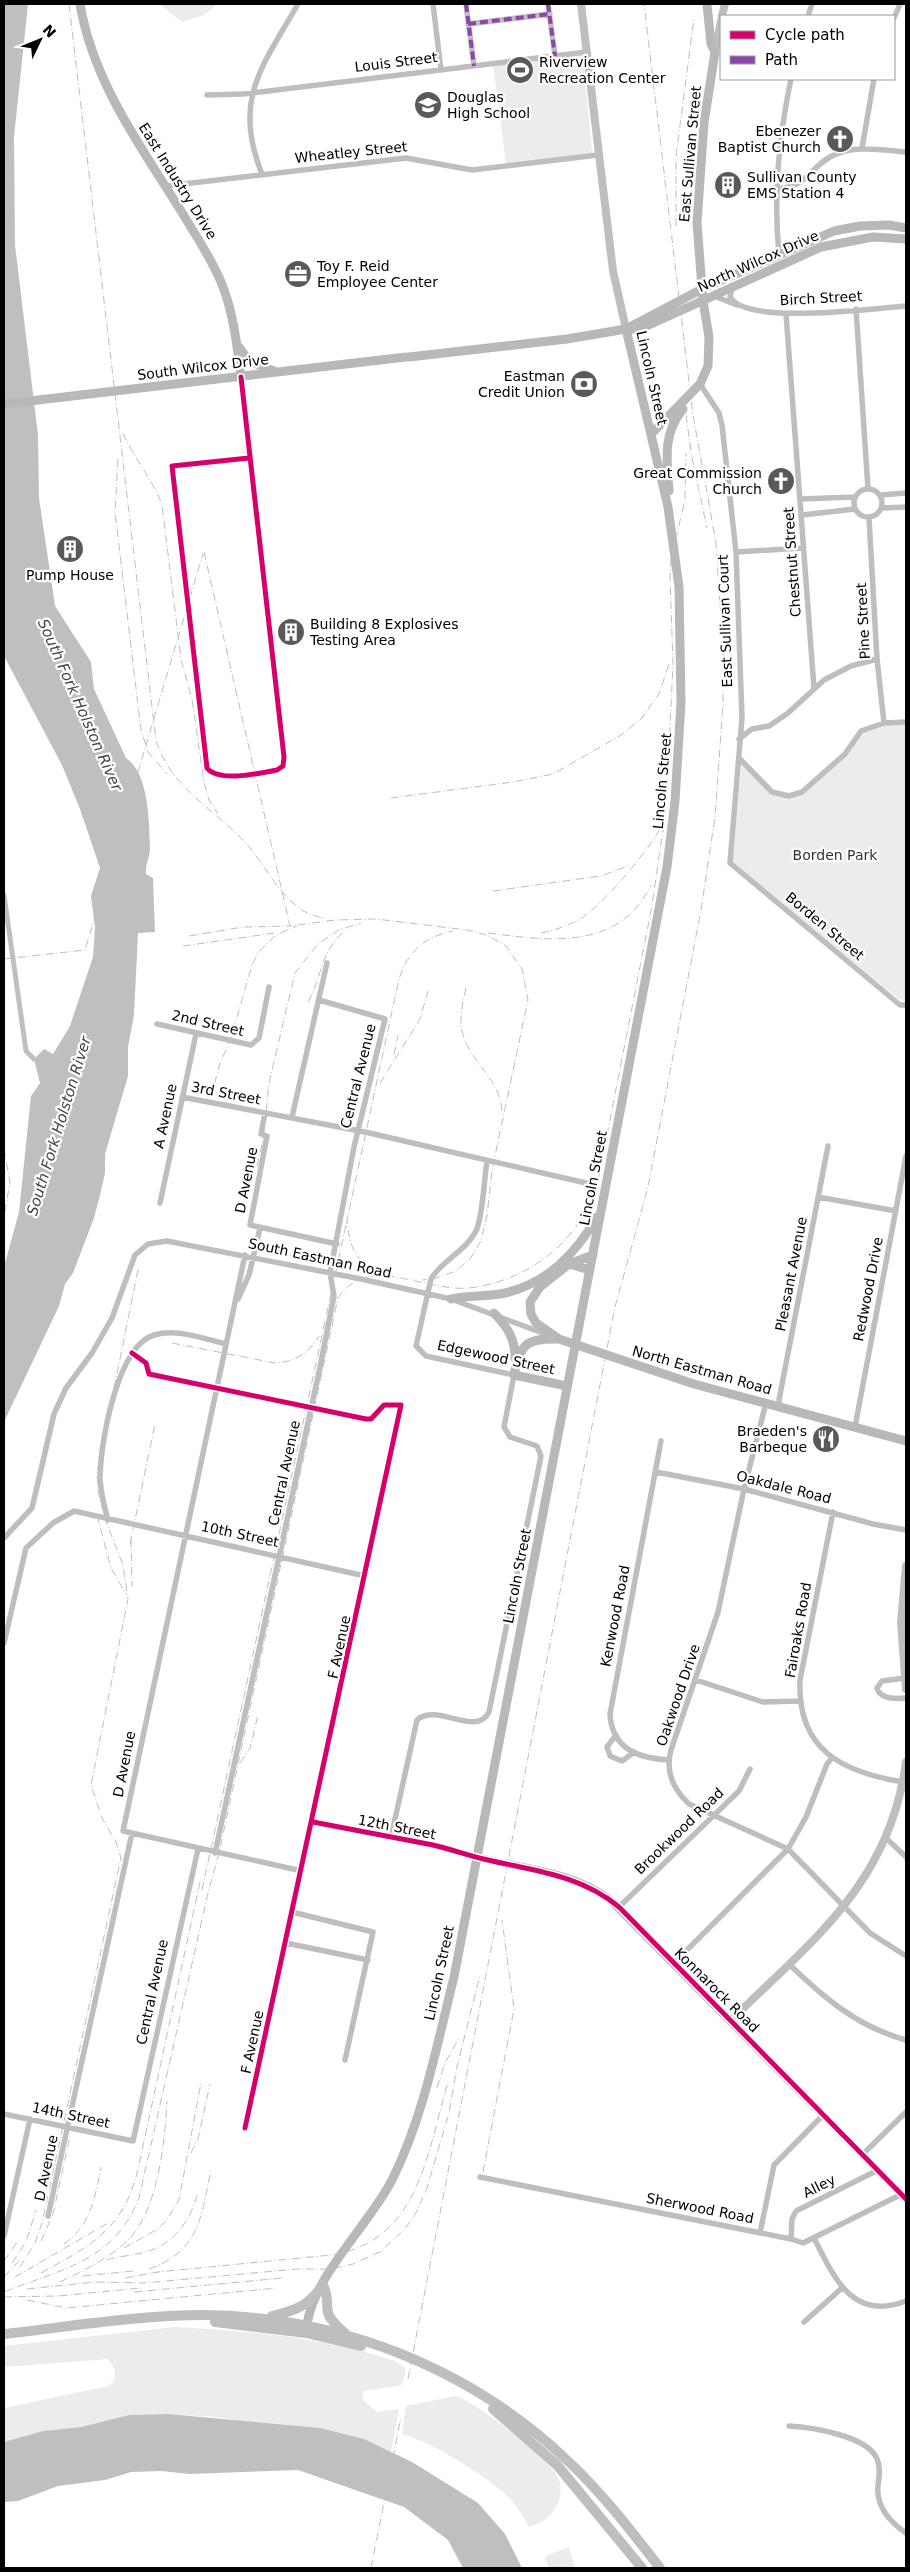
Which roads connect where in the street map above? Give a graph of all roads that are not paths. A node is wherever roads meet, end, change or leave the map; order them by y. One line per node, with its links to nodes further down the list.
1 (80, 4): 26 (main road, East Industry Drive)
2 (298, 4): 20 (street)
3 (433, 4): 17 (street)
4 (466, 4): 11 (street)
5 (548, 4): 9 (street)
6 (581, 4): 13 (street, Lincoln Street)
7 (707, 4): 14 (main road)
8 (900, 4): 10 (street)
9 (550, 14): 11 (street); 15 (street)
10 (895, 16)
11 (468, 24): 16 (street)
12 (720, 30): 14 (street, East Sullivan Street)
13 (587, 52): 15 (street, Louis Street); 24 (street, Lincoln Street)
14 (715, 52): 35 (main road, East Sullivan Street)
15 (555, 56): 16 (street, Louis Street)
16 (474, 66): 17 (street, Louis Street)
17 (441, 70): 20 (street, Louis Street)
18 (791, 80): 27 (street)
19 (874, 80): 22 (street)
20 (252, 92): 21 (street, Louis Street); 25 (street)
21 (207, 95)
22 (862, 148): 23 (street); 27 (street)
23 (906, 152)
24 (598, 155): 25 (street, Wheatley Street); 42 (street, Lincoln Street)
25 (262, 174): 26 (street, Wheatley Street)
26 (166, 186): 43 (main road, East Industry Drive)
27 (778, 189): 32 (street)
28 (856, 227): 29 (main road, North Wilcox Drive); 31 (main road); 32 (main road, North Wilcox Drive)
29 (906, 228)
30 (906, 239): 31 (main road, North Wilcox Drive)
31 (856, 240): 33 (main road, North Wilcox Drive)
32 (779, 254): 33 (main road); 35 (main road, North Wilcox Drive)
33 (780, 265): 34 (main road, North Wilcox Drive)
34 (732, 288): 36 (main road, North Wilcox Drive); 38 (street)
35 (702, 289): 37 (main road); 42 (main road, South Wilcox Drive)
36 (714, 296): 37 (main road, North Wilcox Drive); 38 (street, Birch Street)
37 (703, 301): 42 (main road, North Wilcox Drive); 46 (main road)
38 (739, 305): 41 (street, Birch Street)
39 (906, 306): 40 (street, Birch Street)
40 (856, 309): 41 (street, Birch Street); 50 (street)
41 (786, 314): 54 (street, Chestnut Street)
42 (626, 328): 44 (main road, South Wilcox Drive); 48 (main road, Lincoln Street)
43 (236, 342): 44 (main road); 45 (main road, East Industry Drive)
44 (279, 372): 45 (main road, South Wilcox Drive)
45 (240, 377): 47 (main road, South Wilcox Drive); 49 (street)
46 (700, 384): 48 (main road); 55 (main road); 62 (street, East Sullivan Court)
47 (4, 404)
48 (650, 434): 55 (main road, Lincoln Street)
49 (249, 458): 49 (street)
50 (868, 489): 52 (street); 53 (street)
51 (906, 493): 52 (street)
52 (880, 495): 57 (street)
53 (855, 497): 54 (street); 58 (street)
54 (800, 499): 59 (street, Chestnut Street)
55 (668, 506): 86 (main road, Lincoln Street)
56 (906, 507): 57 (street)
57 (882, 508): 60 (street)
58 (855, 509): 59 (street); 60 (street)
59 (802, 515): 61 (street, Chestnut Street)
60 (869, 518): 63 (street, Pine Street)
61 (802, 548): 62 (street); 64 (street, Chestnut Street)
62 (736, 552): 67 (street, East Sullivan Court)
63 (877, 659): 64 (street); 66 (street, Pine Street)
64 (814, 688): 67 (street)
65 (906, 722): 66 (street)
66 (884, 723): 68 (street)
67 (740, 739): 68 (street, East Sullivan Court)
68 (739, 758): 69 (street, East Sullivan Court)
69 (730, 863): 73 (street, Borden Street)
70 (327, 963): 72 (street)
71 (269, 987): 75 (street, 2nd Street)
72 (318, 1000): 78 (street); 79 (street, Central Avenue)
73 (906, 1005)
74 (157, 1024): 75 (street, 2nd Street)
75 (196, 1034): 76 (street, A Avenue)
76 (182, 1097): 77 (street, 3rd Street); 85 (street, A Avenue)
77 (265, 1113): 78 (street); 88 (street, D Avenue)
78 (292, 1117): 79 (street)
79 (358, 1132): 82 (street); 89 (street, Central Avenue)
80 (828, 1146): 84 (street, Pleasant Avenue)
81 (906, 1156): 87 (street, Redwood Drive)
82 (487, 1161): 83 (street); 95 (street)
83 (586, 1183)
84 (818, 1197): 87 (street); 107 (street, Pleasant Avenue)
85 (160, 1203)
86 (601, 1210): 91 (main road, Lincoln Street); 96 (main road)
87 (896, 1211): 108 (street, Redwood Drive)
88 (260, 1228): 89 (street); 97 (street, D Avenue)
89 (337, 1244): 94 (street, Central Avenue)
90 (245, 1255): 94 (street, South Eastman Road); 97 (street, D Avenue); 117 (street, South Eastman Road)
91 (593, 1255): 92 (main road); 93 (main road, Lincoln Street)
92 (569, 1264): 93 (main road); 99 (main road)
93 (590, 1270): 103 (main road, Lincoln Street)
94 (330, 1273): 95 (street, South Eastman Road); 106 (street, Central Avenue)
95 (426, 1294): 96 (street, South Eastman Road); 102 (street, Edgewood Street)
96 (451, 1299): 98 (street, South Eastman Road)
97 (233, 1310): 100 (street, D Avenue)
98 (494, 1313): 99 (street, North Eastman Road); 102 (main road)
99 (559, 1339): 102 (main road); 105 (main road, North Eastman Road)
100 (226, 1344): 101 (street); 104 (street, D Avenue)
101 (132, 1353): 104 (street); 114 (street)
102 (515, 1371): 103 (main road, Edgewood Street); 138 (street)
103 (567, 1386): 143 (main road, Lincoln Street)
104 (216, 1388): 106 (street); 116 (street, D Avenue)
105 (766, 1404): 107 (main road, North Eastman Road); 112 (street, Oakwood Drive)
106 (312, 1407): 118 (street, Central Avenue); 120 (street, F Avenue)
107 (780, 1407): 108 (main road, North Eastman Road)
108 (855, 1427): 110 (main road, North Eastman Road)
109 (662, 1441): 111 (street, Kenwood Road)
110 (906, 1441)
111 (656, 1472): 112 (street, Oakdale Road); 128 (street, Kenwood Road)
112 (744, 1489): 113 (street, Oakdale Road); 124 (street, Oakwood Drive)
113 (832, 1512): 115 (street, Oakdale Road); 127 (street, Fairoaks Road)
114 (108, 1520): 116 (street, 10th Street); 122 (street)
115 (906, 1530)
116 (185, 1535): 118 (street, 10th Street); 137 (street, D Avenue)
117 (4, 1538)
118 (279, 1556): 120 (street, 10th Street); 142 (street, Central Avenue)
119 (906, 1566): 121 (street)
120 (365, 1576): 136 (street, F Avenue)
121 (904, 1622): 123 (street)
122 (4, 1643)
123 (905, 1678): 125 (street); 126 (street)
124 (696, 1680): 127 (street); 131 (street, Oakwood Drive)
125 (906, 1690)
126 (906, 1698)
127 (800, 1701): 130 (street, Fairoaks Road)
128 (616, 1735): 129 (street); 129 (street)
129 (633, 1753): 131 (street)
130 (832, 1758): 134 (street, Fairoaks Road); 141 (street)
131 (668, 1760): 135 (street, Oakwood Drive)
132 (906, 1762): 134 (street)
133 (750, 1769): 135 (street, Brookwood Road)
134 (903, 1782): 139 (street)
135 (712, 1816): 141 (street, Oakwood Drive); 146 (street, Brookwood Road)
136 (313, 1822): 138 (street, 12th Street); 145 (street, F Avenue)
137 (132, 1833): 140 (street); 161 (street, D Avenue)
138 (391, 1837): 143 (street, 12th Street)
139 (886, 1838): 144 (street); 147 (street)
140 (198, 1849): 142 (street); 163 (street, Central Avenue)
141 (788, 1849): 147 (street, Oakwood Drive); 152 (street)
142 (214, 1852): 145 (street)
143 (477, 1857): 146 (street, Konnarock Road); 173 (main road, Lincoln Street)
144 (906, 1857)
145 (302, 1870): 148 (street, F Avenue)
146 (619, 1906): 152 (street, Konnarock Road)
147 (845, 1908): 150 (street, Oakwood Drive); 153 (street)
148 (292, 1912): 149 (street, F Avenue); 151 (street)
149 (286, 1943): 151 (street); 162 (street, F Avenue)
150 (906, 1956)
151 (368, 1960): 156 (street)
152 (674, 1963): 154 (street, Konnarock Road)
153 (789, 1964): 154 (street); 155 (street)
154 (731, 2020): 159 (street, Konnarock Road)
155 (906, 2040)
156 (345, 2060)
157 (906, 2112): 164 (street)
158 (4, 2114): 160 (street, 14th Street)
159 (824, 2114): 164 (street, Konnarock Road); 169 (street)
160 (30, 2119): 161 (street, 14th Street); 170 (street)
161 (68, 2127): 163 (street, 14th Street); 168 (street, D Avenue)
162 (245, 2128)
163 (133, 2141)
164 (863, 2154): 165 (street, Konnarock Road)
165 (878, 2170): 167 (street, Konnarock Road); 172 (street, Alley)
166 (480, 2177): 169 (street, Sherwood Road)
167 (905, 2195): 171 (street, Sherwood Road)
168 (48, 2216)
169 (760, 2233): 172 (street, Sherwood Road)
170 (4, 2236)
171 (814, 2238): 172 (street, Sherwood Road); 174 (street)
172 (790, 2239)
173 (323, 2285): 176 (highway); 178 (main road, Lincoln Street); 180 (highway)
174 (842, 2288): 175 (street); 177 (street)
175 (906, 2301)
176 (263, 2318): 178 (highway); 179 (highway)
177 (804, 2322)
178 (306, 2329): 180 (highway); 181 (highway); 182 (highway)
179 (4, 2334)
180 (347, 2335): 182 (highway)
181 (4, 2340)
182 (396, 2354): 183 (highway)
183 (430, 2369): 186 (highway); 187 (highway)
184 (789, 2426): 185 (street)
185 (906, 2533)
186 (642, 2568)
187 (660, 2568)

